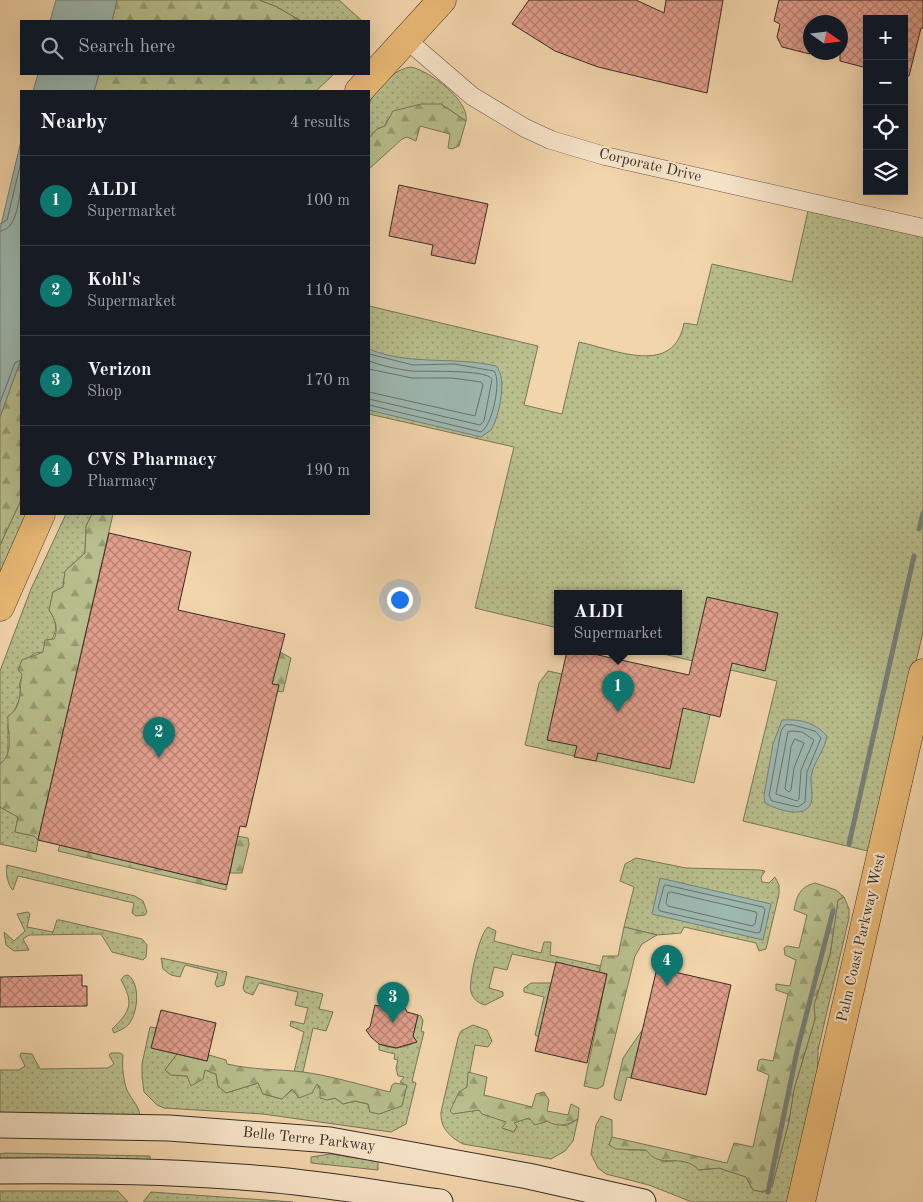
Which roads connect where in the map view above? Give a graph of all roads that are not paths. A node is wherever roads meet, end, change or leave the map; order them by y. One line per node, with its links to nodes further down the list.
1 (442, 0): 2 (main road)
2 (407, 40): 3 (main road); 4 (street, Corporate Drive)
3 (360, 90)
4 (923, 228)
5 (41, 515): 6 (main road)
6 (0, 607)
7 (923, 673): 12 (main road, Palm Coast Parkway West)
8 (0, 1125): 11 (main road, Belle Terre Parkway)
9 (0, 1171): 10 (main road)
10 (440, 1202)
11 (643, 1202)
12 (800, 1202)

